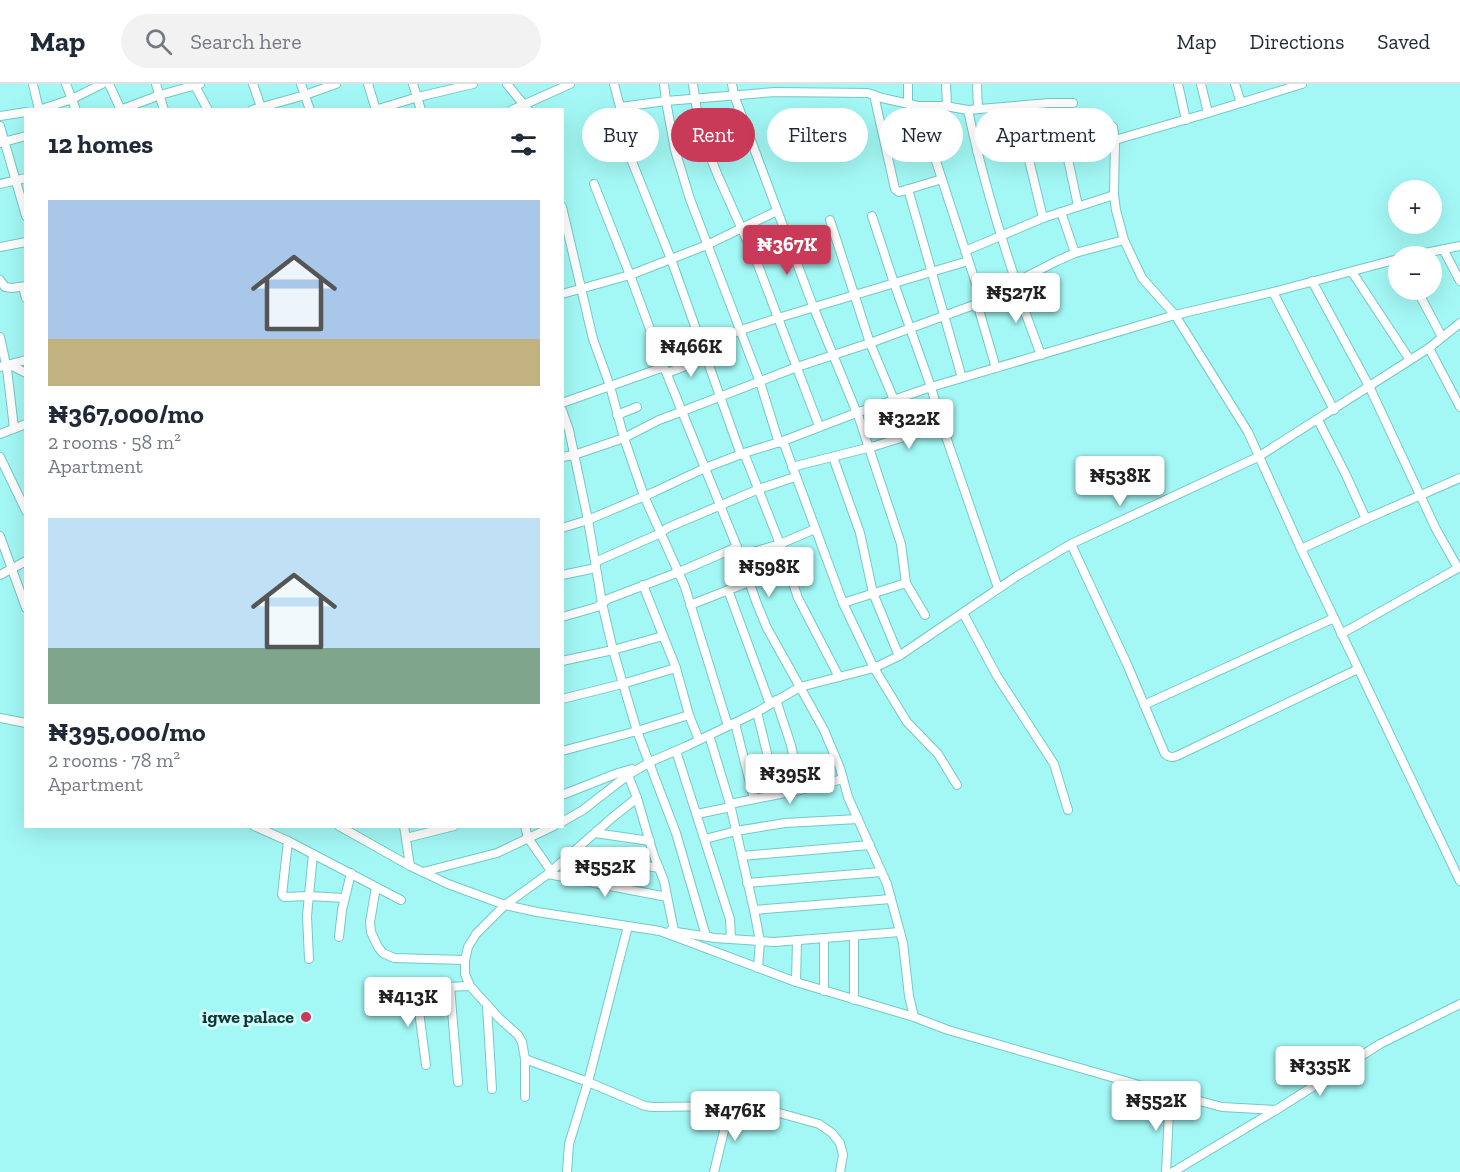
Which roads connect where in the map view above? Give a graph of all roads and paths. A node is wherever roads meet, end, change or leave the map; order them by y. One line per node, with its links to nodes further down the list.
1 (33, 84): 45 (street)
2 (66, 84): 34 (street)
3 (102, 84): 34 (street)
4 (109, 84): 48 (street)
5 (156, 84): 29 (street)
6 (196, 84): 29 (street); 51 (street)
7 (253, 84): 52 (street)
8 (301, 84): 30 (street)
9 (336, 84): 30 (street)
10 (368, 84): 55 (street)
11 (413, 84): 33 (street)
12 (473, 84): 33 (street)
13 (507, 84): 43 (street)
14 (570, 84): 43 (street)
15 (614, 84): 44 (street)
16 (664, 84): 36 (street)
17 (693, 84): 35 (street)
18 (732, 84): 31 (street)
19 (908, 84): 39 (street)
20 (946, 84): 41 (street)
21 (977, 84): 58 (street)
22 (1178, 84): 65 (street)
23 (1201, 84): 63 (street)
24 (1236, 84): 38 (street)
25 (1302, 84): 28 (street)
26 (775, 88): 27 (street); 31 (street)
27 (837, 88): 32 (street)
28 (1274, 88): 38 (street)
29 (160, 95): 49 (street); 50 (street)
30 (305, 95): 53 (street); 54 (street)
31 (734, 95): 35 (street); 84 (street)
32 (874, 95): 39 (street); 80 (street)
33 (418, 97): 56 (street); 57 (street)
34 (72, 99): 46 (street); 47 (street)
35 (694, 99): 36 (street); 90 (street)
36 (666, 101): 44 (street); 94 (street)
37 (1072, 103): 42 (street)
38 (1241, 103): 63 (street)
39 (908, 104): 40 (street)
40 (918, 106): 41 (street); 76 (street)
41 (947, 106): 61 (street)
42 (1016, 106): 59 (street)
43 (526, 107)
44 (620, 107): 100 (street)
45 (39, 108)
46 (45, 108)
47 (75, 108)
48 (120, 108)
49 (123, 108)
50 (163, 108)
51 (207, 108)
52 (258, 108)
53 (261, 108)
54 (309, 108)
55 (376, 108)
56 (380, 108)
57 (421, 108)
58 (978, 108)
59 (991, 108)
60 (975, 109): 61 (street)
61 (968, 110): 70 (street)
62 (24, 112): 64 (street)
63 (1208, 113): 65 (street)
64 (0, 116)
65 (1186, 120): 68 (street)
66 (0, 126): 69 (street)
67 (24, 137): 69 (street)
68 (1117, 139)
69 (3, 143): 77 (street)
70 (975, 143)
71 (980, 162): 91 (street)
72 (1030, 162): 88 (street)
73 (1069, 162): 82 (street)
74 (1115, 162): 81 (street)
75 (24, 178): 77 (street)
76 (942, 179): 80 (street); 98 (street)
77 (15, 180): 78 (street); 83 (street)
78 (0, 184)
79 (594, 184): 105 (street)
80 (908, 189): 103 (street)
81 (1114, 195): 82 (street); 92 (street)
82 (1078, 206): 85 (street)
83 (24, 209)
84 (777, 211): 90 (street); 120 (street)
85 (1061, 212): 88 (street); 99 (street)
86 (564, 216): 113 (street)
87 (872, 216): 109 (street)
88 (1043, 218): 91 (street)
89 (830, 220): 117 (street)
90 (741, 228): 94 (street); 123 (street)
91 (1001, 236): 98 (street); 110 (street)
92 (1124, 240): 99 (street); 121 (street)
93 (24, 242): 96 (street)
94 (707, 245): 100 (street); 126 (street)
95 (1460, 246): 97 (street)
96 (0, 247)
97 (1443, 249): 108 (street)
98 (965, 251): 101 (street)
99 (1076, 253): 110 (street)
100 (671, 259): 105 (street); 130 (street)
101 (968, 261): 103 (street); 119 (street)
102 (1388, 262): 104 (street)
103 (932, 271): 109 (street); 122 (street)
104 (1352, 272): 107 (street); 135 (street)
105 (630, 275): 113 (street); 140 (street)
106 (0, 280): 112 (street)
107 (1312, 281): 115 (street); 145 (street)
108 (1460, 281)
109 (894, 283): 117 (street); 125 (street)
110 (1014, 283): 119 (street); 133 (street)
111 (24, 287): 112 (street)
112 (12, 288): 114 (street)
113 (581, 289): 116 (street); 144 (street)
114 (0, 291)
115 (1272, 292): 121 (street); 152 (street)
116 (564, 293)
117 (854, 294): 120 (street); 129 (street)
118 (1422, 300): 128 (street)
119 (980, 303): 122 (street); 139 (street)
120 (813, 306): 123 (street); 132 (street)
121 (1175, 315): 133 (street); 172 (street)
122 (945, 316): 125 (street); 142 (street)
123 (778, 318): 126 (street); 138 (street)
124 (1460, 323): 128 (street)
125 (909, 328): 129 (street); 146 (street)
126 (741, 330): 130 (street); 143 (street)
127 (0, 337): 137 (street)
128 (1442, 338): 131 (street)
129 (870, 343): 132 (street); 148 (street)
130 (703, 346): 134 (street)
131 (1429, 348): 135 (street); 151 (street)
132 (833, 354): 138 (street); 154 (street)
133 (1041, 355): 139 (street)
134 (707, 358): 140 (street); 147 (street)
135 (1410, 360): 145 (street)
136 (24, 361): 137 (street)
137 (5, 366): 141 (street); 161 (street)
138 (797, 367): 143 (street); 160 (street)
139 (996, 368): 142 (street)
140 (665, 370): 144 (street); 153 (street)
141 (24, 372)
142 (962, 378): 146 (street)
143 (760, 382): 147 (street); 165 (street)
144 (610, 386): 149 (street); 155 (street)
145 (1369, 386): 152 (street); 178 (street)
146 (931, 387): 148 (street); 159 (street)
147 (721, 396): 153 (street); 167 (street)
148 (894, 400): 154 (street); 163 (street)
149 (564, 402)
150 (637, 407): 155 (street)
151 (1460, 408)
152 (1334, 410): 157 (street)
153 (683, 411): 164 (street); 174 (street)
154 (856, 413): 160 (street); 166 (street)
155 (617, 415): 164 (street)
156 (564, 416): 168 (street)
157 (1318, 420): 172 (street); 182 (street)
158 (24, 425): 161 (street)
159 (942, 425): 163 (street); 203 (street)
160 (819, 426): 165 (street)
161 (14, 428): 162 (street)
162 (0, 434)
163 (906, 437): 166 (street)
164 (624, 438): 168 (street); 179 (street)
165 (781, 442): 167 (street); 173 (street)
166 (869, 447): 171 (street); 201 (street)
167 (743, 454): 174 (street); 177 (street)
168 (574, 455): 170 (street); 183 (street)
169 (0, 457): 181 (street)
170 (564, 457)
171 (833, 457): 173 (street); 205 (street)
172 (1258, 458): 189 (street); 191 (street)
173 (792, 467): 175 (street)
174 (705, 468): 179 (street); 180 (street)
175 (795, 477): 177 (street); 185 (street)
176 (1460, 478): 178 (street)
177 (759, 489): 180 (street); 188 (street)
178 (1421, 495): 182 (street); 195 (street)
179 (644, 496): 183 (street); 186 (street)
180 (720, 506): 186 (street); 190 (street)
181 (24, 507)
182 (1366, 519): 191 (street)
183 (588, 520): 184 (street); 194 (street)
184 (564, 527)
185 (815, 529): 188 (street); 208 (street)
186 (661, 533): 194 (street); 197 (street)
187 (0, 536): 196 (street)
188 (780, 544): 192 (street); 222 (street)
189 (1071, 544): 203 (street); 227 (street)
190 (737, 547): 192 (street); 197 (street)
191 (1301, 549): 213 (street)
192 (740, 556): 200 (street)
193 (24, 562): 196 (street)
194 (595, 565): 198 (street); 207 (street)
195 (1459, 568): 214 (street)
196 (11, 569): 199 (street); 206 (street)
197 (679, 572): 202 (street); 209 (street)
198 (564, 574)
199 (0, 575)
200 (749, 582): 204 (street); 224 (street)
201 (906, 583): 205 (street); 211 (street)
202 (643, 585): 207 (street); 215 (street)
203 (998, 588): 210 (street)
204 (728, 590): 209 (street); 226 (street)
205 (873, 593): 208 (street); 217 (street)
206 (24, 603)
207 (602, 603): 212 (street); 216 (street)
208 (843, 603): 220 (street)
209 (690, 605): 232 (street)
210 (963, 613): 217 (street); 249 (street)
211 (925, 615)
212 (564, 616)
213 (1334, 618): 214 (street); 227 (street)
214 (1341, 634): 221 (street)
215 (663, 636): 216 (street); 219 (street)
216 (613, 650): 218 (street); 223 (street)
217 (899, 656): 220 (street)
218 (564, 661)
219 (676, 668): 223 (street); 229 (street)
220 (874, 668): 222 (street); 242 (street)
221 (1358, 669): 227 (street); 276 (street)
222 (839, 677): 224 (street)
223 (622, 684): 225 (street); 233 (street)
224 (800, 687): 226 (street); 241 (street)
225 (564, 698)
226 (773, 702): 228 (street); 243 (street)
227 (1144, 705)
228 (757, 712): 232 (street); 245 (street)
229 (689, 715): 233 (street); 235 (street)
230 (0, 718): 231 (street)
231 (24, 723)
232 (731, 724): 234 (street); 247 (street)
233 (637, 731): 236 (street); 238 (street)
234 (709, 735): 235 (street); 248 (street)
235 (699, 740): 237 (street)
236 (564, 750)
237 (676, 751): 238 (street); 250 (street)
238 (650, 762): 239 (street); 290 (street)
239 (640, 767): 240 (street); 244 (street)
240 (628, 775): 246 (street); 252 (street)
241 (843, 779): 243 (street); 251 (street)
242 (957, 786)
243 (800, 790): 245 (street)
244 (564, 794)
245 (777, 794): 247 (street)
246 (637, 798): 260 (street); 265 (street)
247 (754, 799): 248 (street)
248 (730, 806): 250 (street); 259 (street)
249 (1068, 810)
250 (697, 814): 263 (street)
251 (858, 819): 259 (street); 266 (street)
252 (564, 821)
253 (259, 828): 264 (street)
254 (342, 828): 270 (street)
255 (404, 828): 261 (street)
256 (446, 828): 261 (street)
257 (526, 828): 262 (street)
258 (550, 828): 262 (street)
259 (736, 831): 263 (street); 269 (street)
260 (595, 833): 265 (street); 267 (street)
261 (406, 838): 270 (street)
262 (528, 838): 274 (street); 275 (street)
263 (705, 839): 294 (street)
264 (288, 841): 268 (street); 279 (street)
265 (650, 841): 271 (street)
266 (870, 845): 269 (street); 272 (street)
267 (572, 853): 271 (street); 275 (street)
268 (313, 854): 273 (street); 279 (street)
269 (742, 856): 277 (street)
270 (410, 866): 274 (street)
271 (659, 868): 280 (street)
272 (881, 872): 277 (street); 282 (street)
273 (351, 873): 278 (street); 281 (street)
274 (423, 873): 284 (street)
275 (549, 873): 280 (street); 284 (street)
276 (1460, 881)
277 (747, 883): 285 (street)
278 (376, 887): 283 (street); 298 (street)
279 (309, 896): 281 (street); 297 (street)
280 (667, 897): 288 (street)
281 (344, 898): 292 (street)
282 (891, 899): 285 (street); 289 (street)
283 (401, 900)
284 (505, 905): 286 (street); 298 (street)
285 (754, 910): 296 (street)
286 (628, 926): 287 (street); 313 (street)
287 (660, 931): 288 (street); 299 (street)
288 (674, 931): 290 (street)
289 (900, 932): 291 (street); 309 (street)
290 (706, 936): 294 (street)
291 (854, 936): 293 (street); 306 (street)
292 (339, 937)
293 (824, 938): 295 (street); 305 (street)
294 (731, 939): 296 (street)
295 (797, 940): 296 (street); 300 (street)
296 (760, 941): 299 (street)
297 (309, 959)
298 (465, 960): 301 (street)
299 (758, 968): 300 (street)
300 (796, 982): 305 (street)
301 (470, 986): 302 (street); 308 (street)
302 (450, 987): 303 (street); 312 (street)
303 (416, 988): 304 (street); 311 (street)
304 (398, 989)
305 (825, 991): 306 (street)
306 (854, 1000): 309 (street)
307 (1460, 1004): 318 (street)
308 (487, 1006): 310 (street); 314 (street)
309 (914, 1017): 315 (street)
310 (525, 1059): 313 (street); 316 (street)
311 (426, 1065)
312 (458, 1082)
313 (588, 1082): 317 (street); 319 (street)
314 (492, 1089)
315 (1170, 1093): 318 (street); 322 (street)
316 (525, 1098)
317 (730, 1106): 320 (street); 321 (street)
318 (1276, 1110): 323 (street)
319 (567, 1172)
320 (714, 1172)
321 (840, 1172)
322 (1166, 1172)
323 (1173, 1172)

